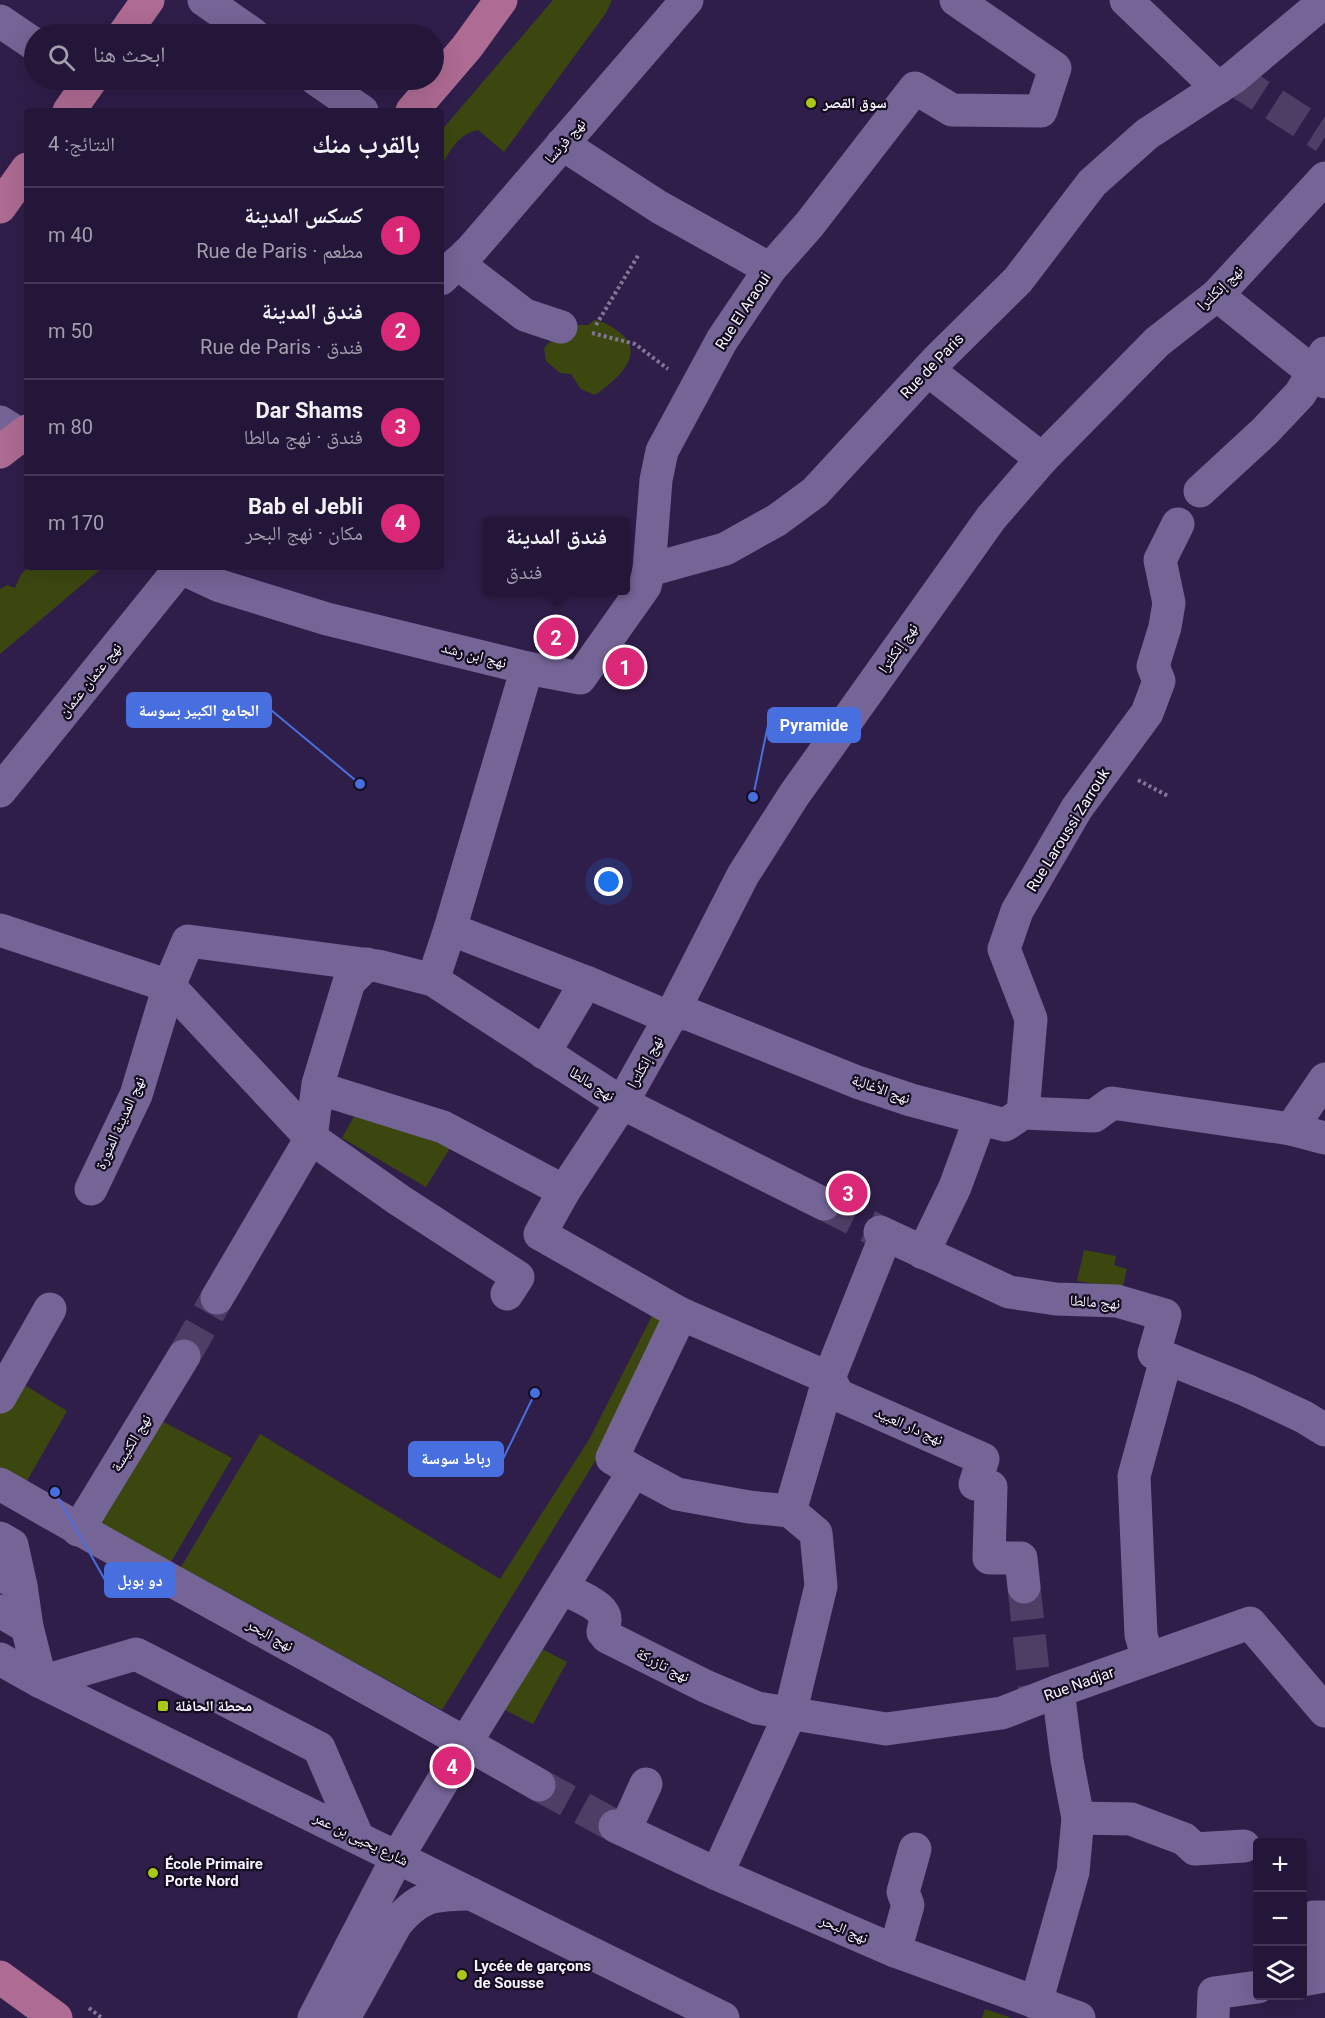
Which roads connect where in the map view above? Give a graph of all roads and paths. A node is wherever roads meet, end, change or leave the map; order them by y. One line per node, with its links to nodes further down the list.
1 (148, 0): 9 (main road)
2 (204, 0): 10 (street)
3 (501, 0): 12 (main road)
4 (687, 0): 20 (street, نهج فرنسا)
5 (957, 0): 25 (street, Rue El Araoui)
6 (1126, 0): 13 (street)
7 (1325, 1): 13 (street, Rue de Paris)
8 (0, 21): 11 (street)
9 (130, 24)
10 (239, 24)
11 (24, 37)
12 (444, 74)
13 (1218, 88): 30 (street, Rue de Paris)
14 (83, 90): 17 (main road)
15 (332, 90): 18 (street)
16 (430, 90): 19 (main road)
17 (71, 108)
18 (358, 108)
19 (415, 108)
20 (562, 144): 25 (street); 26 (street, نهج فرنسا)
21 (24, 173): 23 (main road)
22 (1325, 178): 27 (street, نهج إنكلترا)
23 (0, 207)
24 (639, 254): 31 (path)
25 (770, 269): 31 (street, Rue El Araoui)
26 (449, 271): 28 (street)
27 (1217, 295): 29 (street); 32 (street, نهج إنكلترا)
28 (561, 327)
29 (1321, 369): 33 (street)
30 (928, 370): 32 (street); 37 (street, Rue de Paris)
31 (695, 389): 37 (street, Rue El Araoui)
32 (1041, 459): 46 (street, نهج إنكلترا)
33 (1200, 491)
34 (1178, 524): 51 (street, Rue Laroussi Zarrouk)
35 (178, 570): 39 (street, نهج عثمان عثمان)
36 (186, 570): 38 (street, نهج ابن رشد)
37 (649, 570): 38 (street)
38 (527, 668): 40 (street, نهج ابن رشد)
39 (0, 791)
40 (450, 929): 43 (street, نهج ابن رشد); 44 (street, نهج الأغالبة)
41 (0, 930): 45 (street)
42 (367, 964): 43 (street, نهج مالطا); 45 (street, نهج المدينة المنورة); 54 (street)
43 (433, 980): 47 (street, نهج مالطا)
44 (585, 982): 46 (street, نهج الأغالبة); 47 (street)
45 (169, 987): 54 (street); 56 (street, نهج المدينة المنورة)
46 (672, 1014): 50 (street, نهج إنكلترا); 52 (street, نهج الأغالبة)
47 (544, 1053): 50 (street, نهج مالطا)
48 (1325, 1079): 53 (street)
49 (334, 1093): 57 (street)
50 (622, 1103): 57 (street, نهج إنكلترا); 58 (street, نهج مالطا)
51 (1023, 1113): 52 (street, نهج الأغالبة); 53 (street, نهج الأغالبة)
52 (980, 1119): 59 (street)
53 (1291, 1129): 55 (street, نهج الأغالبة)
54 (311, 1138): 60 (street); 61 (street)
55 (1325, 1138)
56 (91, 1189)
57 (564, 1191): 63 (street, نهج إنكلترا)
58 (824, 1204)
59 (923, 1252): 65 (street, نهج مالطا); 66 (street, نهج مالطا)
60 (507, 1294)
61 (217, 1298)
62 (50, 1309): 67 (street)
63 (681, 1314): 66 (street, نهج دار العبيد); 69 (street)
64 (184, 1356): 72 (street, نهج الكنيسة)
65 (1166, 1359): 68 (street); 79 (street)
66 (829, 1378): 71 (street); 75 (street, نهج دار العبيد)
67 (0, 1397)
68 (1325, 1430)
69 (634, 1471): 71 (street); 76 (street)
70 (0, 1484): 72 (street, نهج البحر)
71 (790, 1511): 83 (street)
72 (78, 1530): 84 (street, نهج البحر)
73 (0, 1538): 74 (street)
74 (11, 1580): 77 (street)
75 (1024, 1587)
76 (562, 1588): 83 (street, نهج تازركة); 84 (street)
77 (14, 1619): 80 (street)
78 (0, 1659): 80 (street, شارع يحيى بن عمر)
79 (1148, 1659): 81 (street, Rue Nadjar); 82 (street, Rue Nadjar)
80 (41, 1682): 88 (street, شارع يحيى بن عمر); 88 (street)
81 (1058, 1691): 83 (street, Rue Nadjar); 87 (street)
82 (1325, 1711)
83 (790, 1714): 92 (street)
84 (466, 1742): 86 (street, نهج البحر); 91 (street)
85 (646, 1784): 92 (street, نهج البحر)
86 (539, 1785)
87 (1078, 1818): 89 (street); 99 (street)
88 (358, 1838): 91 (street, شارع يحيى بن عمر)
89 (1245, 1846)
90 (915, 1849): 95 (street)
91 (397, 1858): 93 (street, شارع يحيى بن عمر); 101 (street)
92 (717, 1874): 95 (street, نهج البحر)
93 (471, 1894): 102 (street); 103 (street, شارع يحيى بن عمر)
94 (1325, 1917): 97 (street)
95 (895, 1951): 99 (street, نهج البحر)
96 (0, 1977): 100 (main road)
97 (1307, 1979)
98 (1253, 1988): 105 (street)
99 (1036, 2003): 104 (street, نهج البحر)
100 (56, 2018)
101 (314, 2018)
102 (344, 2018)
103 (723, 2018)
104 (1079, 2018)
105 (1213, 2018)

